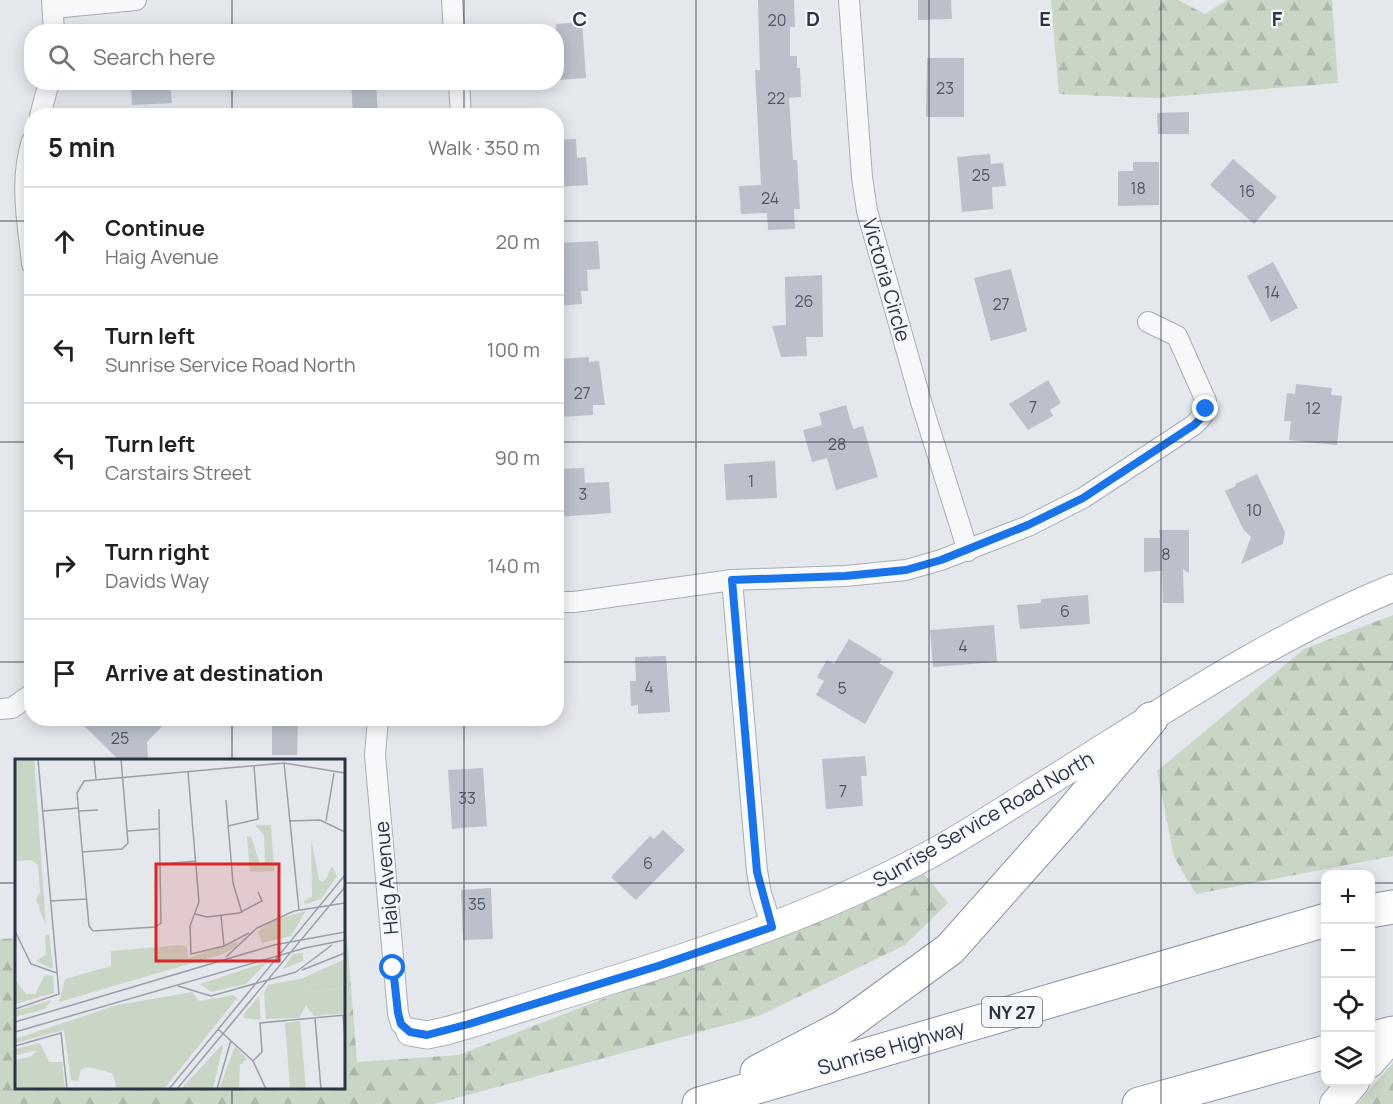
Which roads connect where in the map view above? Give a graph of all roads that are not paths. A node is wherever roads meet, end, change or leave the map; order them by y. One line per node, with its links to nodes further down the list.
1 (136, 0): 4 (street)
2 (452, 0): 6 (street)
3 (849, 0): 12 (street, Victoria Circle)
4 (52, 4): 5 (street)
5 (53, 24)
6 (454, 24)
7 (47, 90): 9 (street)
8 (459, 90): 10 (street)
9 (42, 108)
10 (461, 108)
11 (1148, 322): 12 (street)
12 (968, 551): 13 (street)
13 (732, 580): 15 (street); 23 (street)
14 (1393, 588): 18 (street, Sunrise Service Road North)
15 (564, 602)
16 (24, 700): 17 (street)
17 (0, 710)
18 (1151, 719): 23 (street, Sunrise Service Road North); 30 (highway)
19 (377, 726): 24 (street, Haig Avenue)
20 (1393, 907): 21 (highway)
21 (1375, 910)
22 (1321, 921): 31 (highway, Sunrise Highway / NY 27)
23 (772, 927): 24 (street, Sunrise Service Road North)
24 (410, 1032)
25 (1393, 1034): 26 (highway); 28 (main road)
26 (1375, 1038)
27 (1321, 1053): 32 (highway)
28 (1375, 1057)
29 (1351, 1086): 33 (main road)
30 (694, 1104)
31 (699, 1104)
32 (1139, 1104)
33 (1335, 1104)

